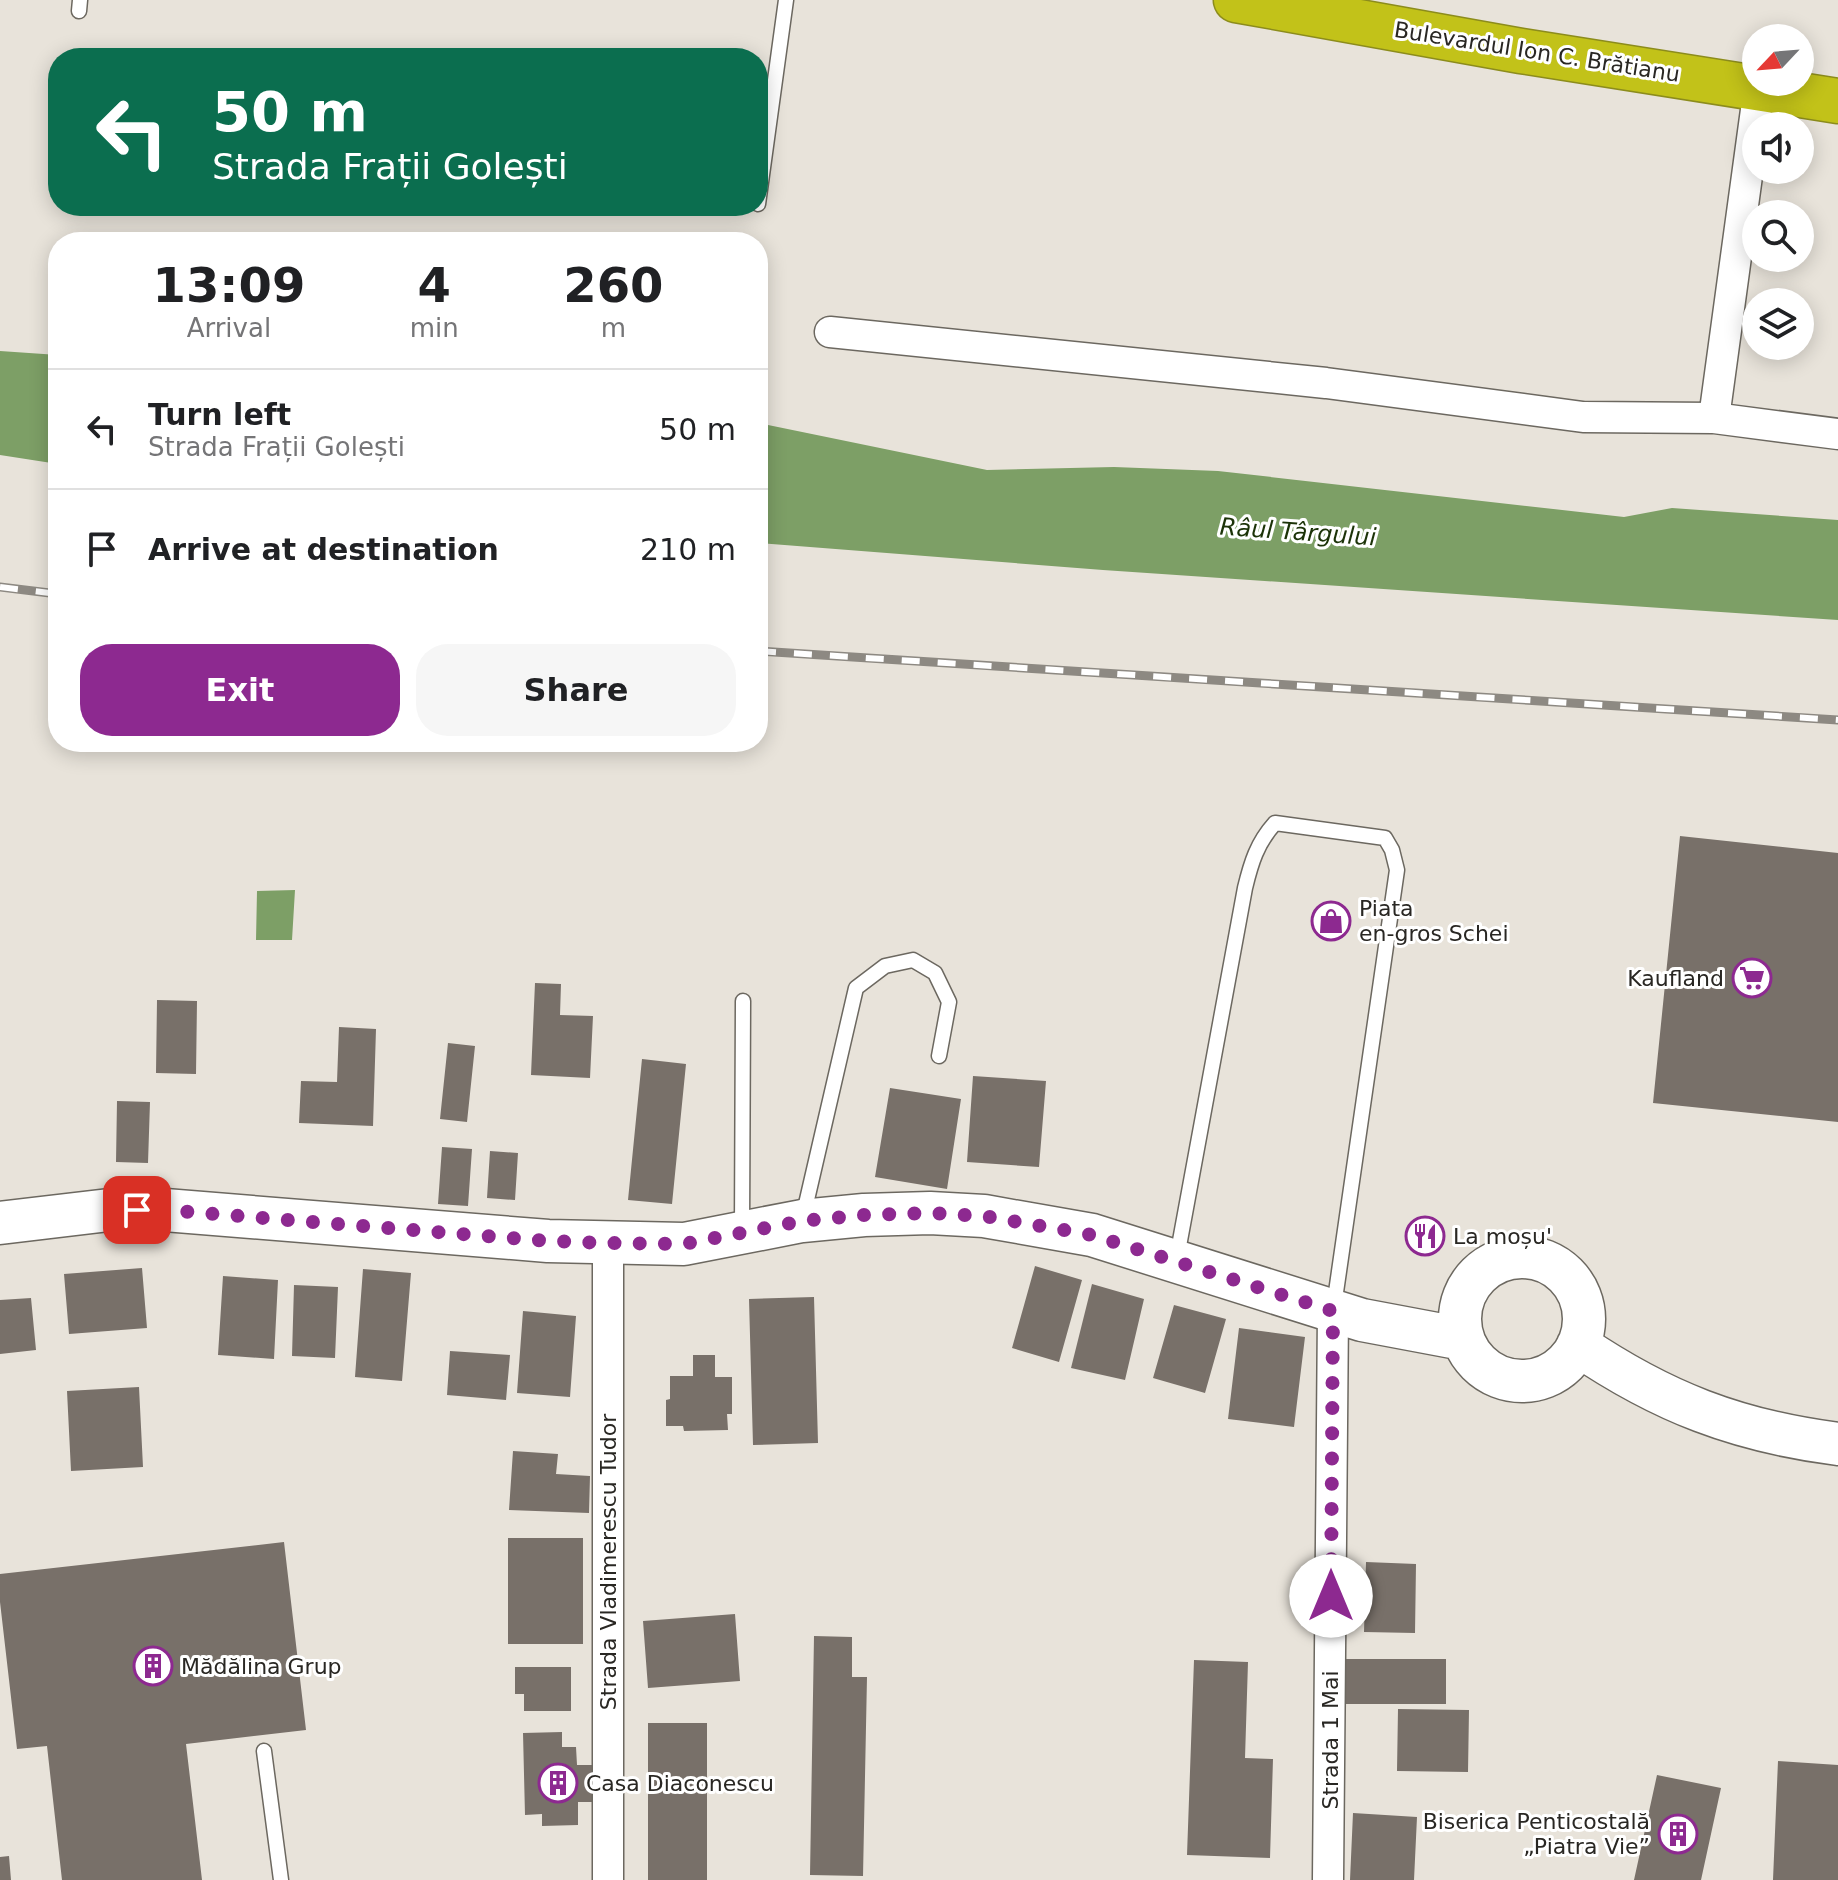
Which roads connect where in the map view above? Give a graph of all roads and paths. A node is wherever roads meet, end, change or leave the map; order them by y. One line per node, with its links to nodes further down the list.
1 (786, 0): 7 (lane)
2 (1236, 0): 3 (highway, Bulevardul Ion C. Brătianu)
3 (1742, 85)
4 (1758, 96): 9 (street)
5 (1808, 96): 6 (highway, Bulevardul Ion C. Brătianu)
6 (1838, 101)
7 (768, 130)
8 (830, 332): 9 (street)
9 (1714, 418): 10 (street)
10 (1838, 434)
11 (743, 1001): 15 (lane)
12 (939, 1056): 13 (lane)
13 (802, 1221): 15 (main road); 17 (main road)
14 (0, 1223): 16 (main road)
15 (742, 1232): 16 (main road)
16 (608, 1243): 24 (street, Strada Vladimerescu Tudor)
17 (1176, 1262): 18 (main road); 18 (lane)
18 (1333, 1311): 19 (main road); 25 (street, Strada 1 Mai)
19 (1463, 1339): 20 (main road); 20 (main road)
20 (1578, 1345): 21 (main road)
21 (1838, 1444)
22 (264, 1751): 23 (lane)
23 (281, 1880)
24 (608, 1880)
25 (1328, 1880)

